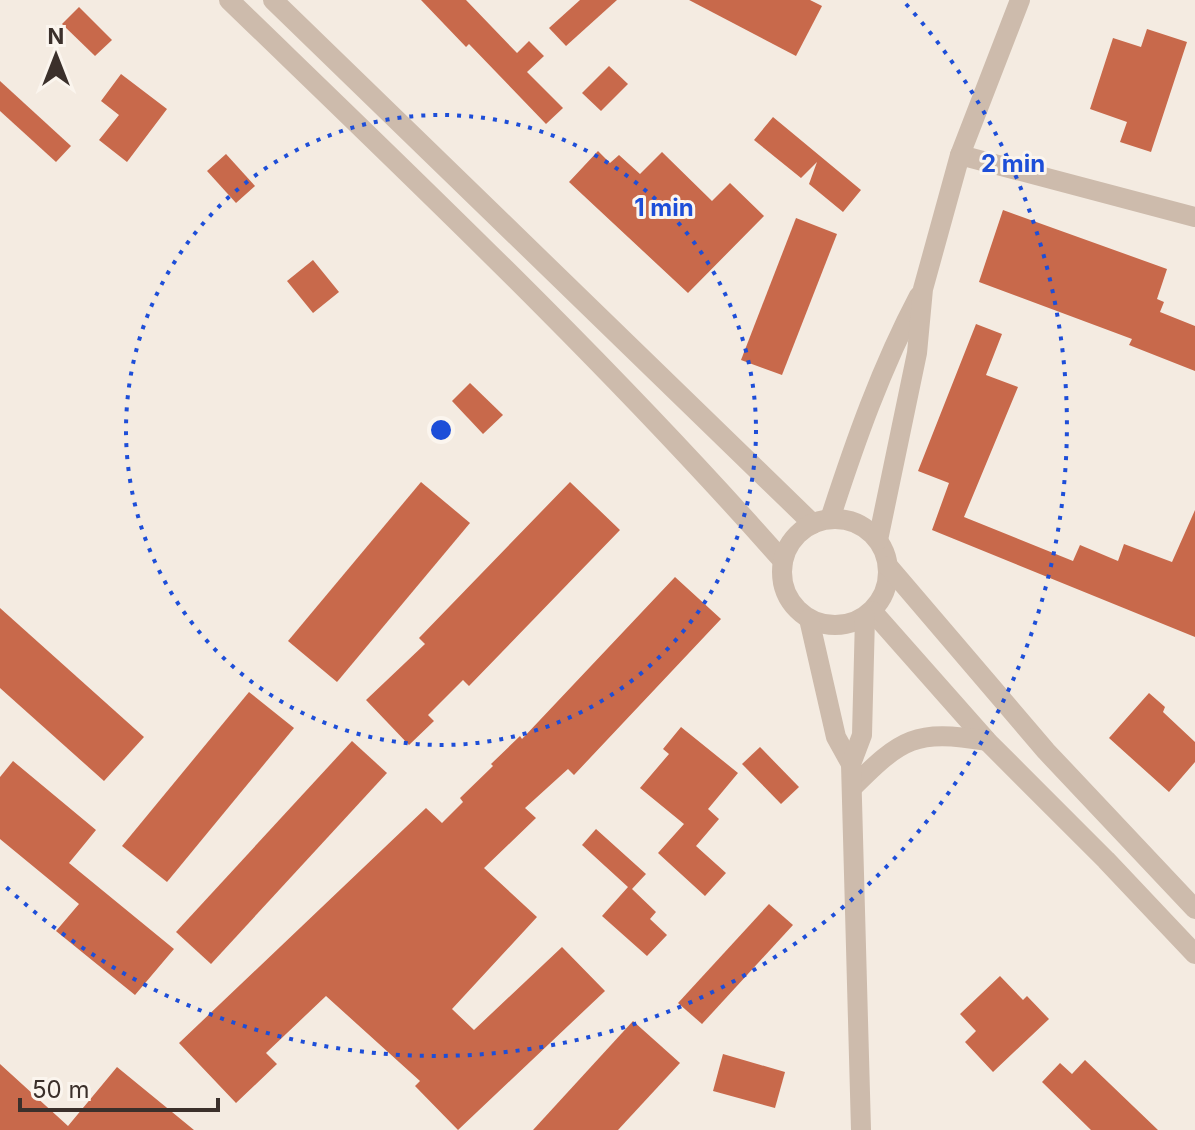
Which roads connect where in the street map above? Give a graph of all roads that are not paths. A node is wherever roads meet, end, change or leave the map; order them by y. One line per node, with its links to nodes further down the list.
1 (229, 0): 9 (street)
2 (273, 0): 7 (street)
3 (1020, 0): 4 (street)
4 (960, 155): 5 (street); 6 (street)
5 (1195, 217)
6 (923, 289): 7 (street); 8 (street)
7 (822, 522): 8 (street); 9 (street)
8 (878, 540): 10 (street)
9 (783, 561): 12 (street)
10 (888, 566): 11 (street); 16 (street)
11 (868, 614): 12 (street); 13 (street); 14 (street)
12 (809, 619): 14 (street)
13 (987, 741): 15 (street); 17 (street)
14 (851, 764): 15 (street)
15 (852, 788): 18 (street)
16 (1195, 909)
17 (1195, 954)
18 (861, 1130)

